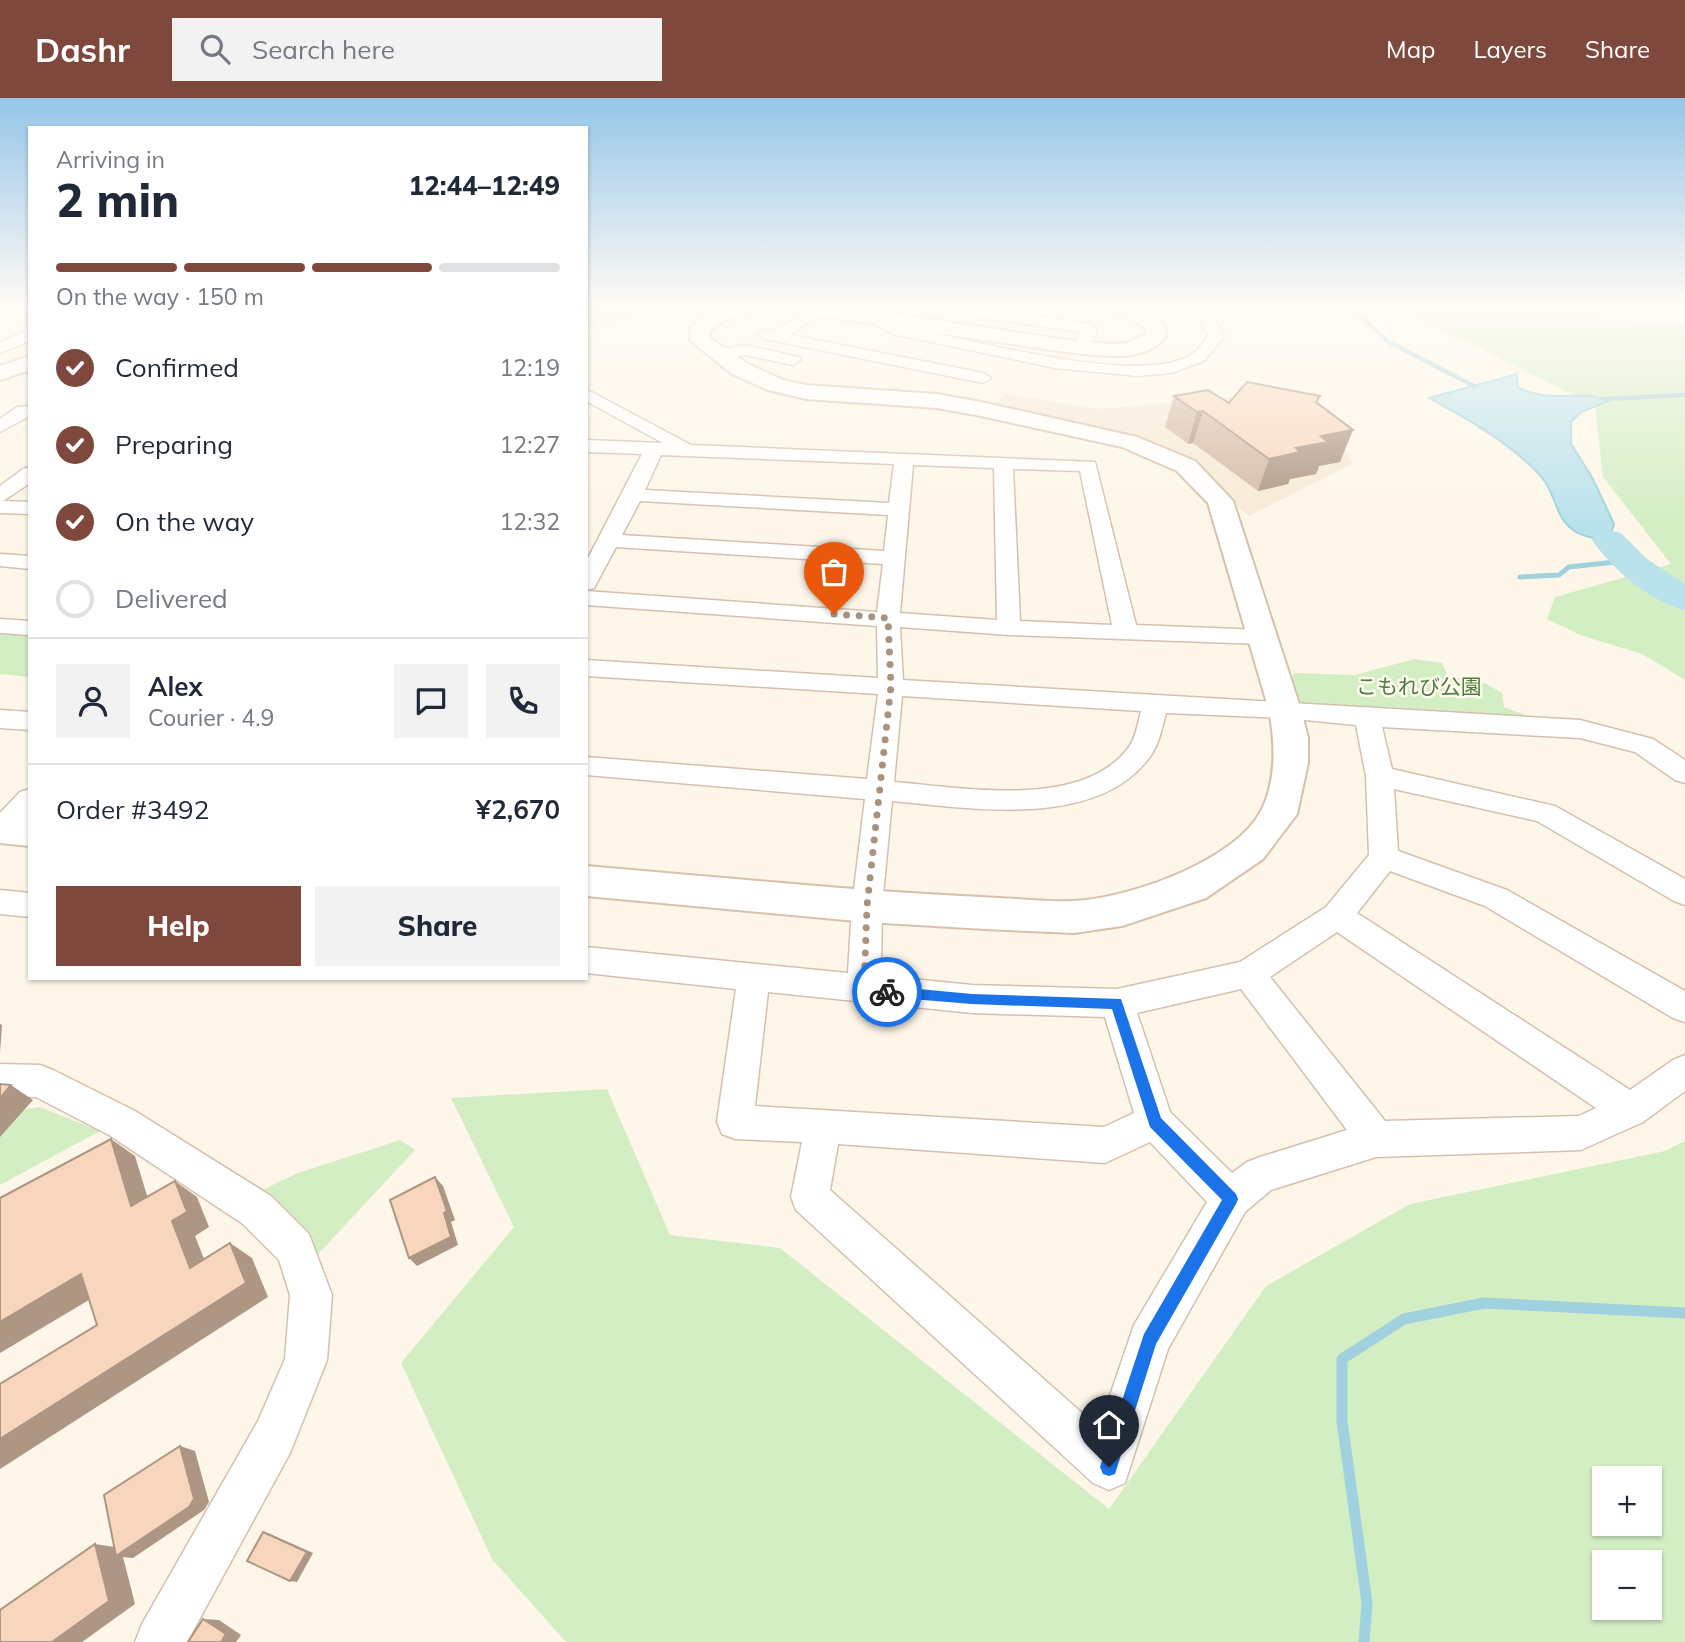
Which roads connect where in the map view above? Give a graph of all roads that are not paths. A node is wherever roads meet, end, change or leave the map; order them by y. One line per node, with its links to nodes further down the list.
1 (755, 375): 30 (street)
2 (968, 375): 3 (street)
3 (983, 378)
4 (591, 399): 10 (street)
5 (0, 410): 6 (street)
6 (27, 411): 7 (street)
7 (0, 427)
8 (588, 446): 9 (street)
9 (654, 449): 10 (street); 14 (street)
10 (689, 450): 11 (street)
11 (904, 458): 12 (street); 18 (street)
12 (1003, 465): 28 (street); 29 (street)
13 (28, 475): 15 (street)
14 (633, 495): 18 (street); 19 (street)
15 (0, 496)
16 (0, 507): 17 (street)
17 (28, 508)
18 (900, 510): 20 (street)
19 (609, 540): 20 (street); 23 (street)
20 (896, 558): 25 (street)
21 (0, 561): 22 (street)
22 (28, 562)
23 (588, 579)
24 (588, 598): 25 (street)
25 (888, 618): 28 (street); 32 (street)
26 (0, 626): 27 (street)
27 (28, 628)
28 (1009, 628): 29 (street)
29 (1126, 633): 30 (street)
30 (1263, 637): 34 (street)
31 (588, 668): 32 (street)
32 (891, 686): 33 (street); 41 (street)
33 (1156, 704): 34 (street); 41 (street)
34 (1284, 710): 35 (street); 49 (street)
35 (1367, 718): 39 (street); 40 (street)
36 (0, 719): 37 (street)
37 (28, 721)
38 (588, 766): 41 (street)
39 (1685, 773)
40 (1380, 776): 44 (street); 46 (street)
41 (880, 789): 49 (street)
42 (28, 802): 43 (street)
43 (11, 830)
44 (1384, 856): 50 (street); 56 (street)
45 (588, 881): 49 (street)
46 (1685, 893)
47 (0, 902): 48 (street)
48 (28, 905)
49 (867, 906): 54 (street)
50 (1337, 916): 52 (street); 59 (street)
51 (588, 960): 53 (street)
52 (1248, 974): 55 (street); 62 (street)
53 (754, 976): 54 (street); 61 (street)
54 (864, 989): 55 (street)
55 (1117, 1003): 60 (street)
56 (1685, 1008)
57 (1685, 1071): 59 (street)
58 (0, 1080): 64 (street)
59 (1630, 1110): 62 (street)
60 (1155, 1122): 61 (street); 63 (street)
61 (823, 1126): 63 (street)
62 (1376, 1139): 63 (street)
63 (1231, 1199)
64 (160, 1642)

